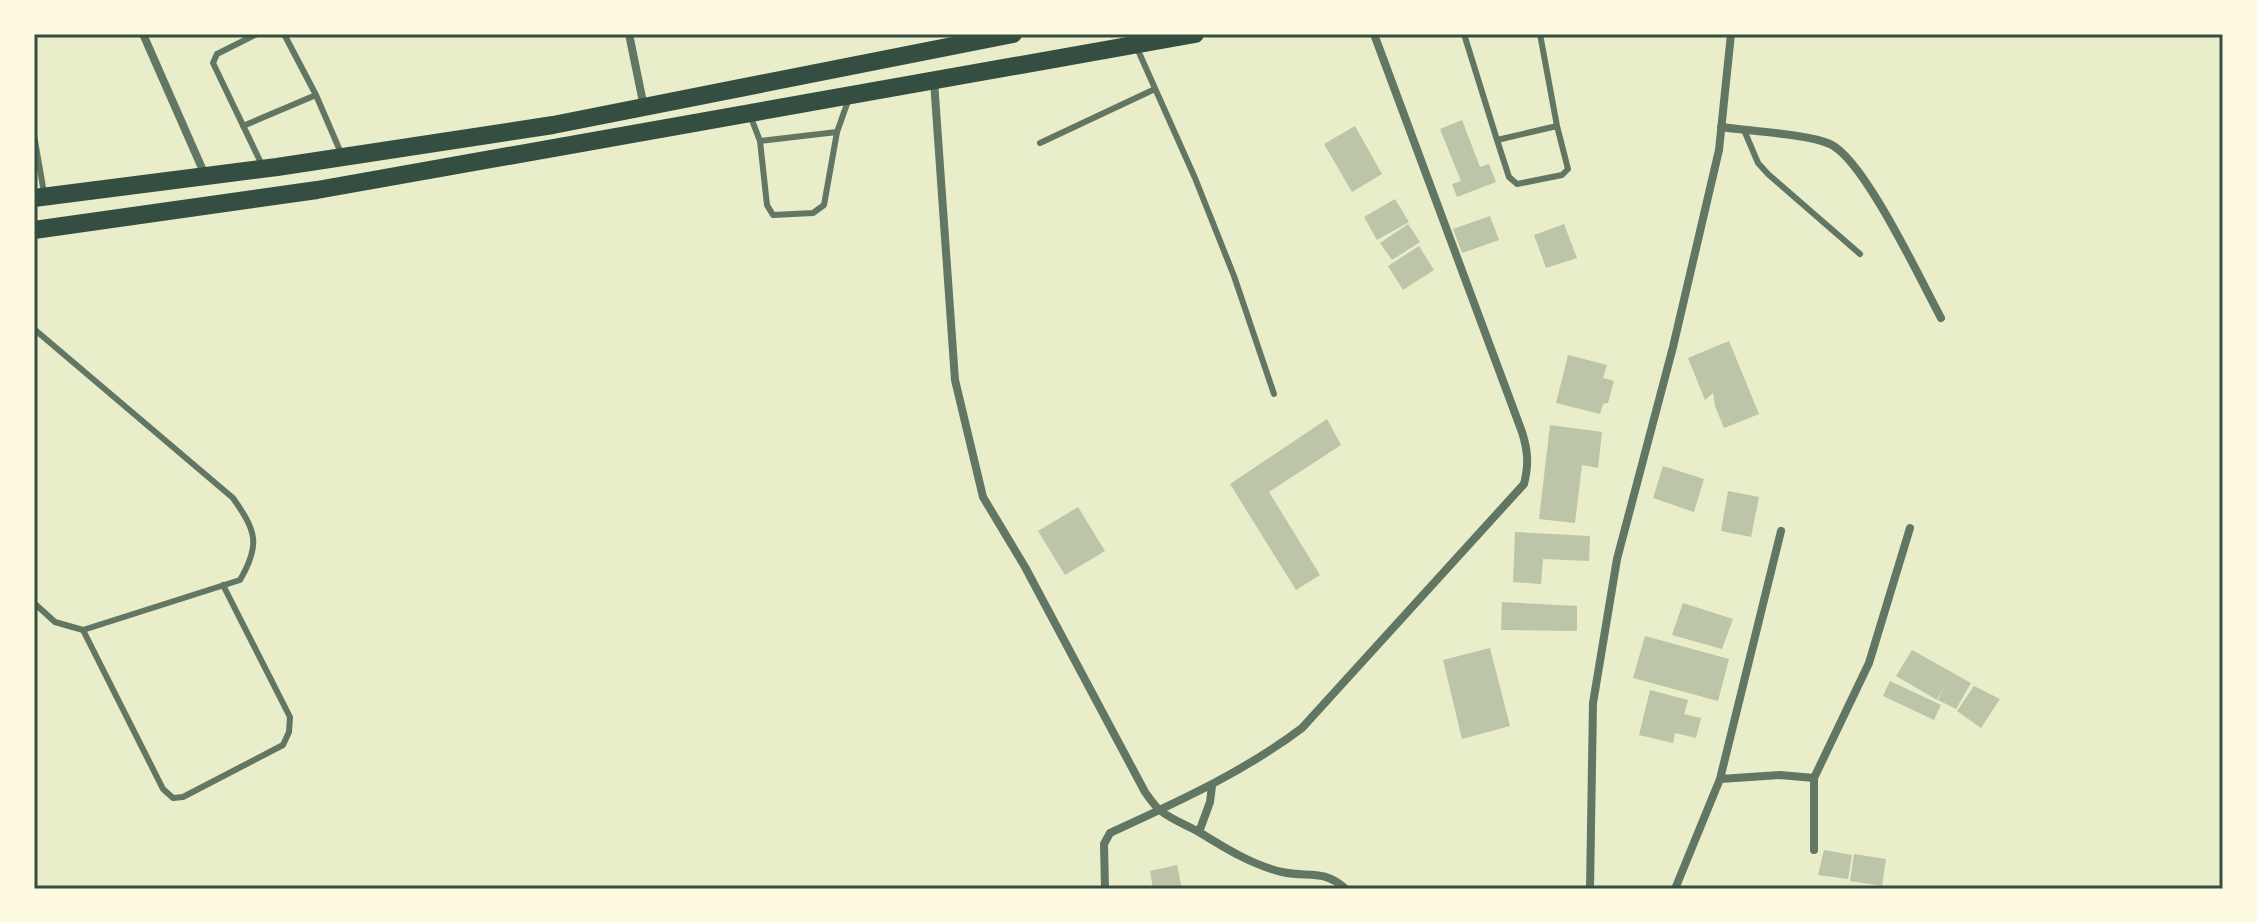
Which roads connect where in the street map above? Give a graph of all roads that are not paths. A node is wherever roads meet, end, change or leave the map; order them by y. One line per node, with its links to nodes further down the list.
1 (143, 34): 31 (street)
2 (257, 34): 20 (lane)
3 (284, 34): 15 (lane)
4 (629, 34): 17 (street)
5 (1013, 34): 13 (main road)
6 (1195, 34): 11 (main road)
7 (1374, 34): 45 (street)
8 (1464, 34): 26 (lane)
9 (1540, 34): 21 (lane)
10 (1731, 34): 22 (street)
11 (1136, 45): 12 (main road); 14 (lane)
12 (934, 81): 16 (main road); 46 (street)
13 (769, 82): 17 (main road); 18 (main road)
14 (1155, 89): 28 (lane); 37 (lane)
15 (316, 95): 20 (lane); 29 (lane)
16 (849, 97): 18 (main road); 24 (lane)
17 (644, 107): 29 (main road)
18 (773, 109): 19 (main road)
19 (750, 114): 27 (lane); 33 (main road)
20 (243, 126): 30 (lane)
21 (1557, 126): 26 (lane); 26 (lane)
22 (1721, 127): 23 (street); 51 (street)
23 (1744, 130): 34 (lane); 35 (street)
24 (837, 132): 27 (lane); 27 (lane)
25 (34, 135): 32 (lane)
26 (1497, 140)
27 (760, 141)
28 (1040, 143)
29 (343, 157): 30 (main road)
30 (263, 168): 31 (main road)
31 (205, 176): 32 (main road)
32 (39, 197)
33 (34, 230)
34 (1860, 254)
35 (1941, 318)
36 (34, 329): 40 (lane)
37 (1274, 394)
38 (1910, 528): 43 (street)
39 (1781, 531): 44 (street)
40 (223, 585): 42 (lane); 42 (lane)
41 (34, 603): 42 (lane)
42 (83, 630)
43 (1814, 778): 44 (street); 48 (street)
44 (1720, 779): 52 (street)
45 (1212, 786): 46 (street); 47 (street)
46 (1159, 810): 47 (street); 49 (street)
47 (1199, 832): 50 (street)
48 (1814, 850)
49 (1105, 889)
50 (1346, 889)
51 (1590, 889)
52 (1675, 889)

